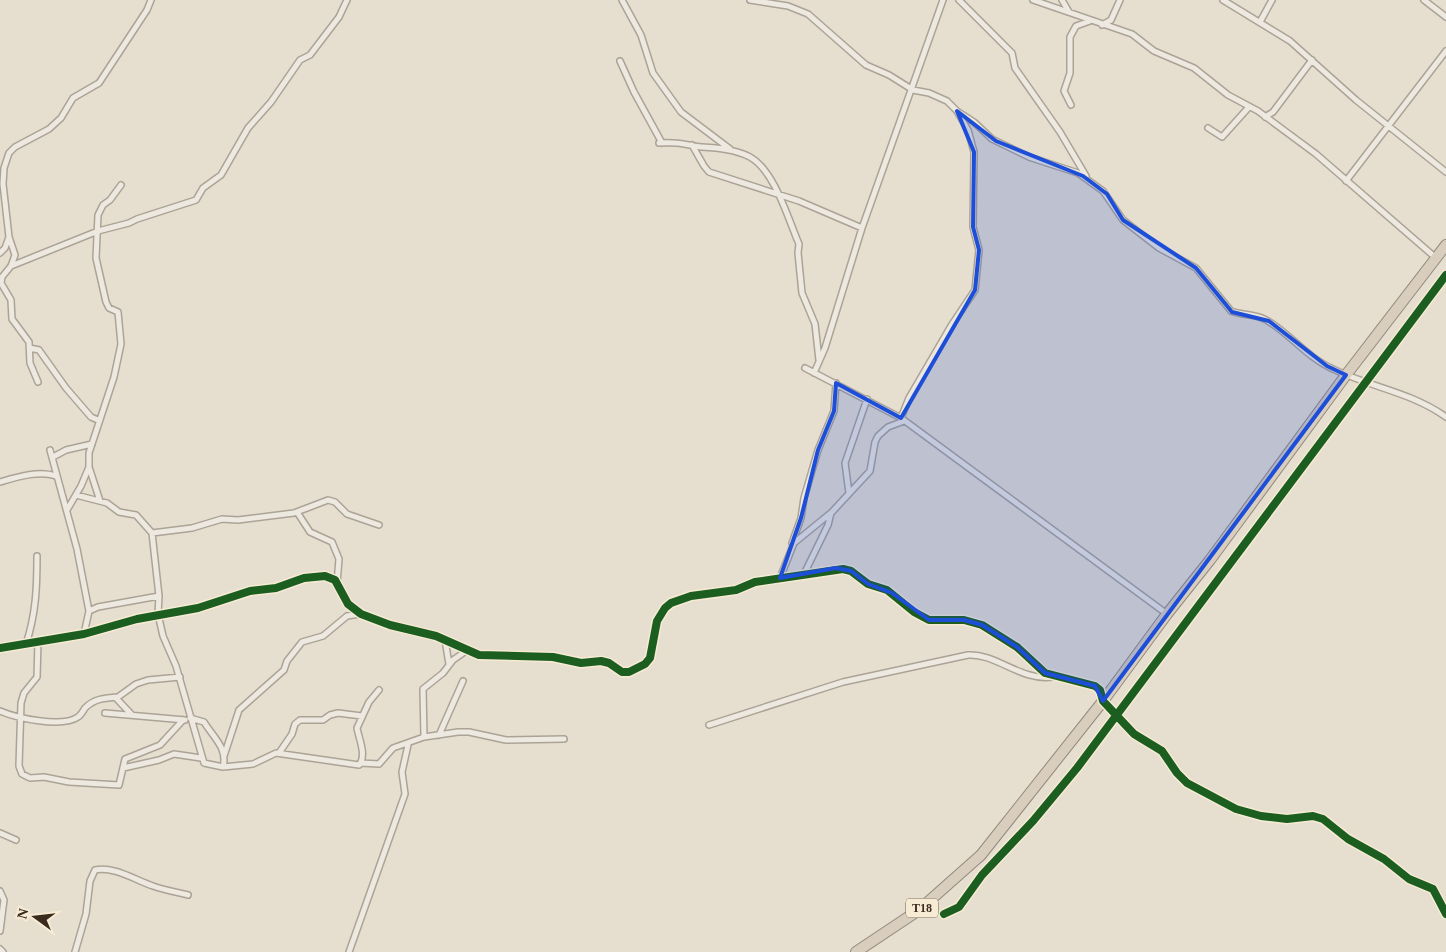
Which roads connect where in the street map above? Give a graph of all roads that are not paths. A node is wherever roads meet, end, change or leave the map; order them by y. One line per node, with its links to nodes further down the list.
1 (151, 0): 39 (street)
2 (347, 0): 38 (street)
3 (622, 0): 31 (street)
4 (750, 0): 14 (street)
5 (795, 0): 14 (street)
6 (943, 0): 23 (street)
7 (958, 0): 33 (street)
8 (1062, 0): 15 (street)
9 (1120, 0): 19 (street)
10 (1223, 0): 18 (street)
11 (1272, 0): 18 (street)
12 (1424, 0): 16 (street)
13 (1038, 1): 15 (street)
14 (797, 9): 23 (street)
15 (1069, 12): 17 (street)
16 (1446, 17)
17 (1090, 21): 19 (street); 24 (street)
18 (1260, 22): 21 (street)
19 (1102, 25): 25 (street)
20 (1446, 51): 28 (street)
21 (1312, 60): 27 (street); 28 (street)
22 (620, 61): 30 (street)
23 (913, 90): 26 (street); 37 (street)
24 (1071, 105)
25 (1248, 107): 27 (street); 29 (street)
26 (957, 111): 33 (street); 56 (street)
27 (1265, 117): 34 (street)
28 (1388, 127): 32 (street); 34 (street)
29 (1208, 128)
30 (692, 144): 31 (street); 36 (street)
31 (735, 152): 36 (street)
32 (1446, 172)
33 (1088, 181): 50 (street)
34 (1346, 181): 42 (street)
35 (121, 184): 38 (street)
36 (778, 194): 37 (street); 47 (street)
37 (862, 228): 47 (street)
38 (98, 231): 43 (street); 57 (street)
39 (9, 237): 41 (street); 43 (street)
40 (1446, 245): 42 (highway, T18)
41 (0, 252)
42 (1436, 258): 50 (highway, T18)
43 (10, 266): 45 (street)
44 (1446, 275): 52 (street)
45 (1, 284): 46 (street)
46 (30, 348): 51 (street); 57 (street)
47 (819, 361): 49 (street)
48 (805, 368): 49 (street)
49 (814, 373): 53 (street)
50 (1346, 375): 52 (street); 81 (highway, T18)
51 (38, 382)
52 (1368, 382): 55 (street); 97 (street)
53 (836, 383): 54 (street); 72 (street)
54 (867, 399): 56 (street); 64 (street)
55 (1446, 417)
56 (903, 419): 64 (street); 81 (street)
57 (98, 420): 58 (street)
58 (92, 444): 60 (street); 61 (street)
59 (50, 450): 60 (street)
60 (53, 457): 62 (street)
61 (89, 467): 65 (street); 66 (street)
62 (56, 476): 63 (street); 67 (street)
63 (0, 482)
64 (849, 493): 69 (street)
65 (76, 495): 66 (street); 67 (street)
66 (100, 501): 71 (street)
67 (67, 510): 78 (street)
68 (297, 512): 70 (street); 71 (street); 76 (street)
69 (832, 512): 72 (street); 74 (street)
70 (379, 525)
71 (152, 533): 77 (street)
72 (791, 548): 75 (street)
73 (37, 556): 85 (street)
74 (804, 574): 75 (street); 90 (street)
75 (780, 578): 87 (street)
76 (337, 583): 79 (street); 80 (street)
77 (159, 596): 78 (street); 79 (street)
78 (89, 612): 82 (street)
79 (158, 614): 82 (street); 89 (street)
80 (360, 614): 83 (street); 109 (street)
81 (1167, 614): 94 (highway, T18)
82 (84, 634): 84 (street)
83 (445, 640): 87 (street); 88 (street)
84 (38, 642): 85 (street); 100 (street)
85 (26, 644): 86 (street)
86 (0, 648)
87 (466, 651): 88 (street)
88 (449, 666): 105 (street)
89 (180, 677): 93 (street); 101 (street)
90 (1055, 677): 94 (street); 103 (street)
91 (463, 681): 104 (street)
92 (379, 690): 99 (street)
93 (116, 698): 98 (street); 100 (street)
94 (1103, 701): 97 (street); 126 (highway, T18)
95 (0, 711): 100 (street)
96 (105, 713): 98 (street)
97 (1118, 715): 119 (street); 120 (street)
98 (132, 716): 102 (street)
99 (362, 716): 108 (street); 111 (street)
100 (22, 719): 113 (street)
101 (191, 719): 102 (street); 109 (street); 110 (street)
102 (183, 720): 113 (street)
103 (710, 725)
104 (439, 735): 105 (street); 106 (street)
105 (424, 737): 107 (street)
106 (564, 739)
107 (408, 745): 111 (street); 125 (street)
108 (279, 753): 111 (street); 112 (street)
109 (224, 756): 112 (street)
110 (201, 758): 112 (street); 113 (street)
111 (361, 763)
112 (223, 767)
113 (123, 768)
114 (0, 834): 115 (street)
115 (16, 840)
116 (0, 891): 118 (street)
117 (188, 895): 124 (street)
118 (2, 909): 121 (street)
119 (944, 914)
120 (1446, 914)
121 (0, 931)
122 (0, 949): 123 (street)
123 (3, 952)
124 (75, 952)
125 (349, 952)
126 (856, 952)

